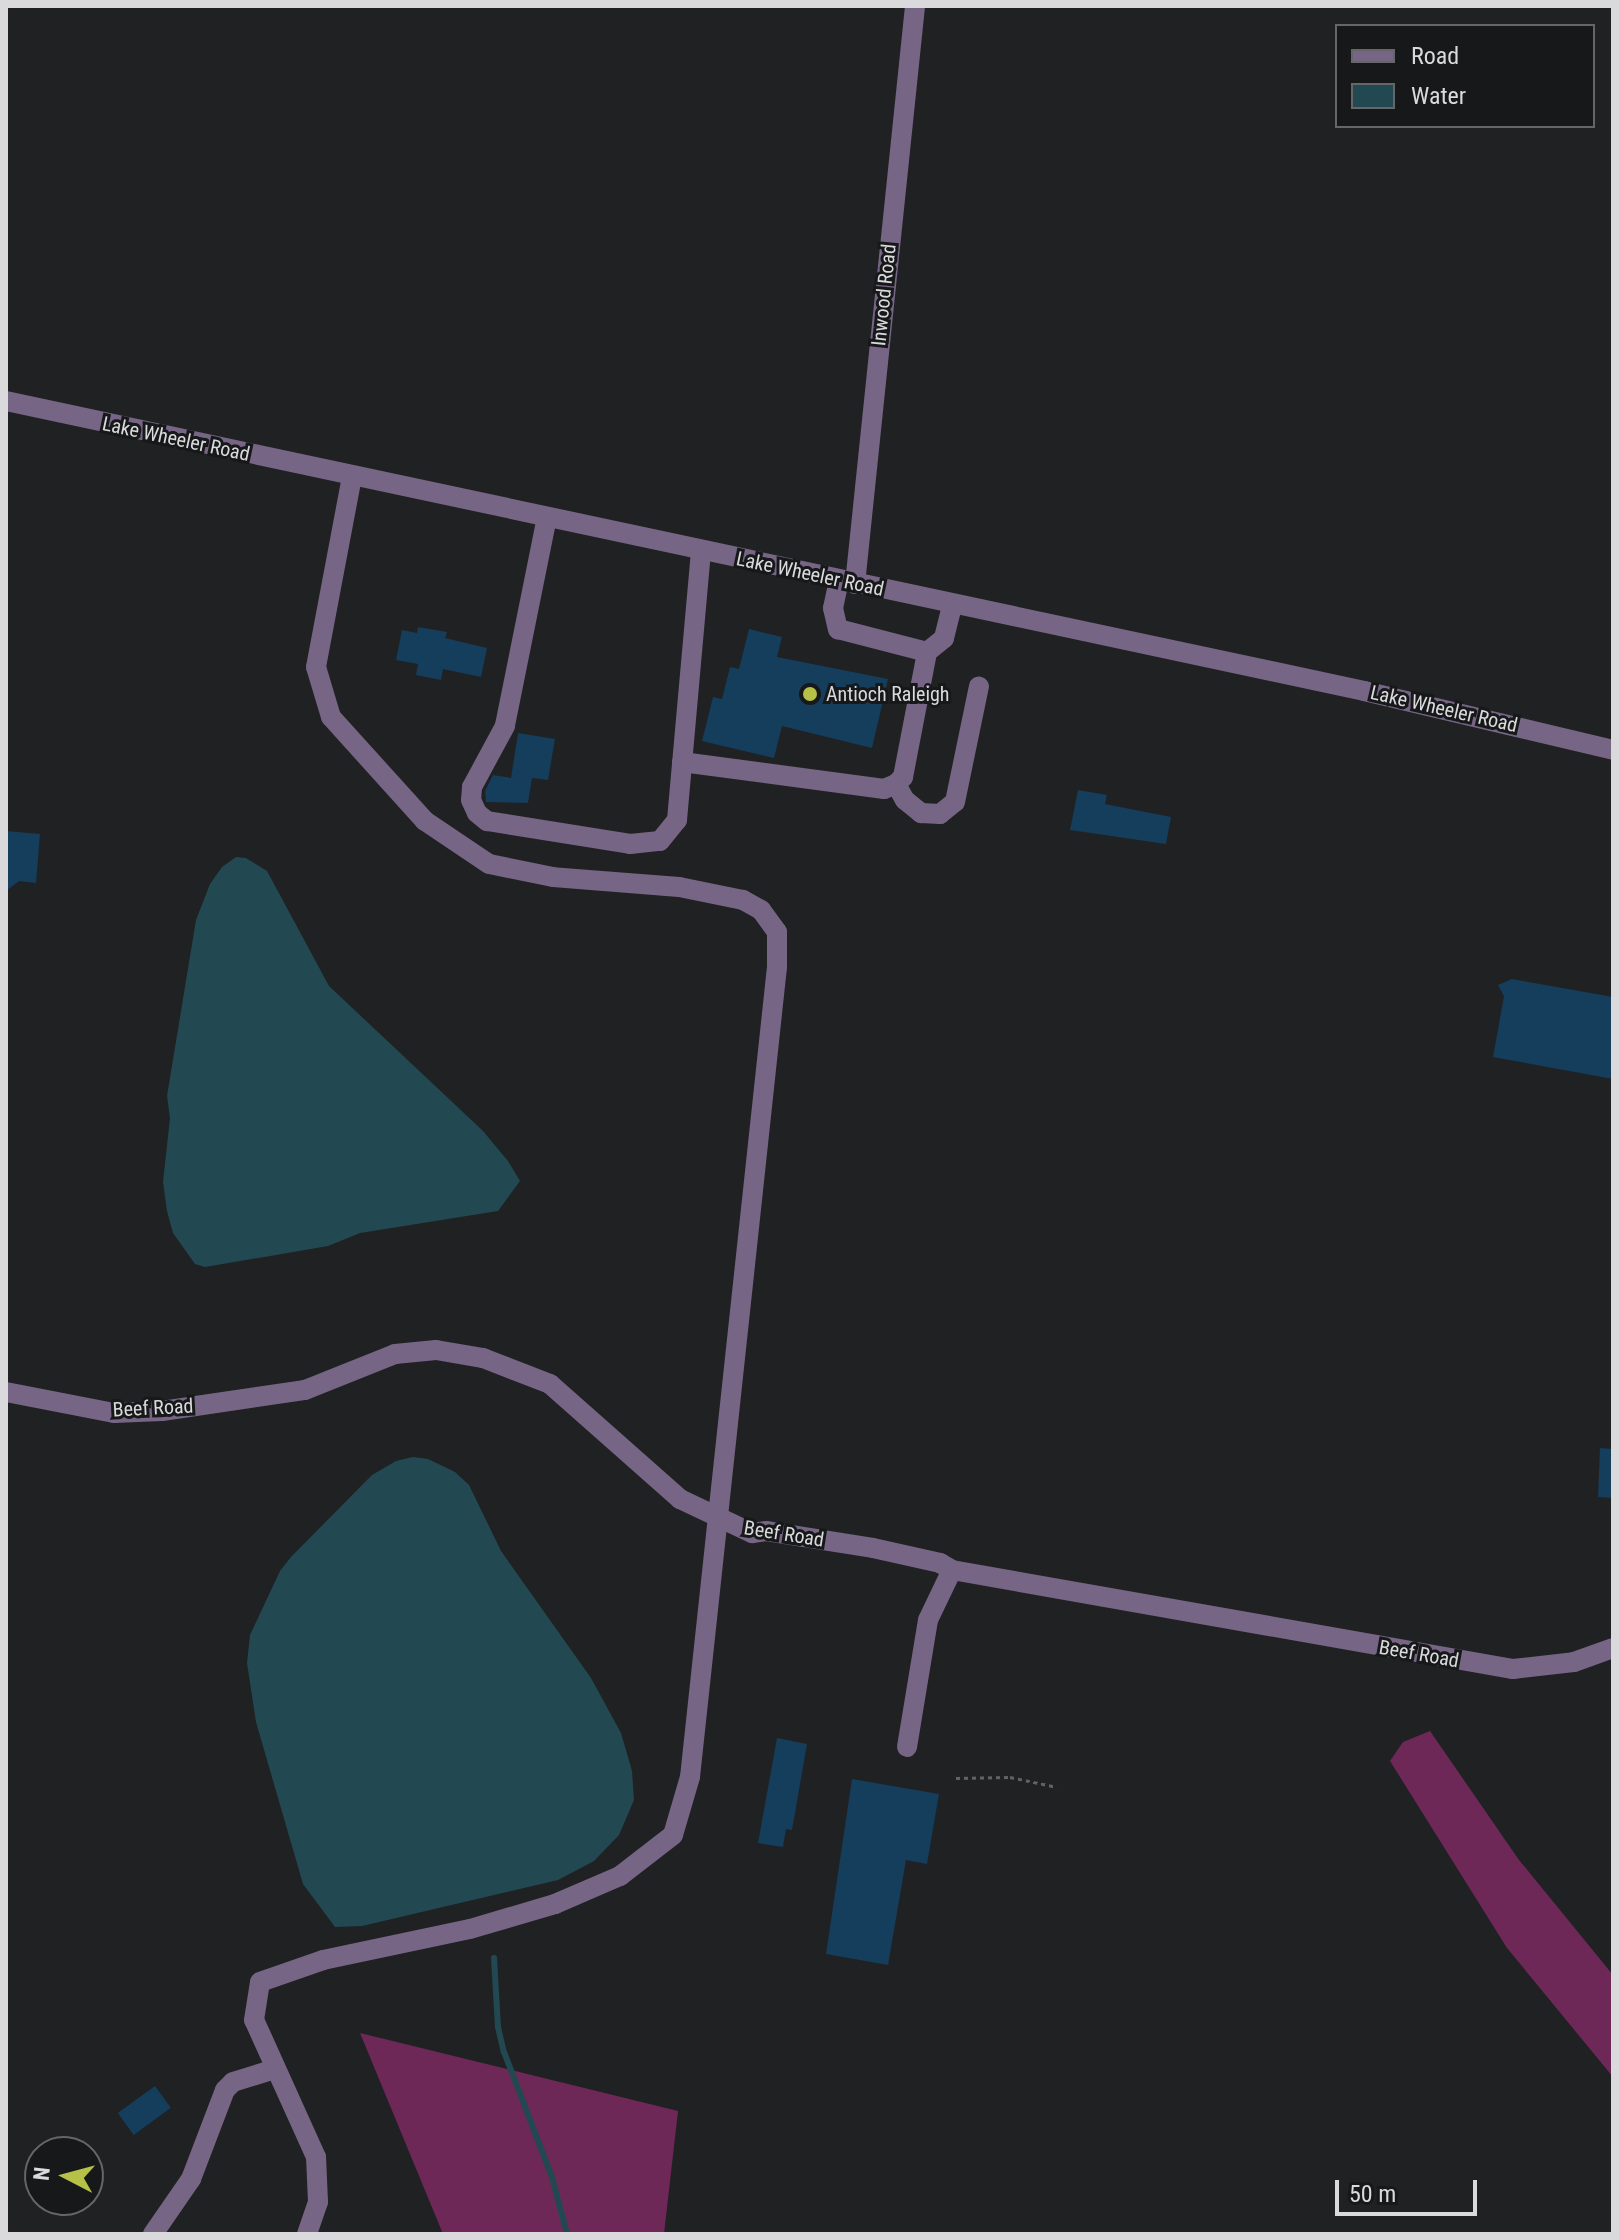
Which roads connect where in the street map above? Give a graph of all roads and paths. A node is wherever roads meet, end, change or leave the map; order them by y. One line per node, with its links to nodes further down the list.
1 (915, 6): 6 (street, Inwood Road)
2 (6, 401): 3 (street, Lake Wheeler Road)
3 (352, 477): 4 (street, Lake Wheeler Road); 14 (street)
4 (547, 517): 5 (street, Lake Wheeler Road); 11 (street)
5 (701, 550): 6 (street, Lake Wheeler Road); 11 (street)
6 (847, 582): 7 (street, Lake Wheeler Road); 8 (street, Inwood Road)
7 (952, 605): 8 (street); 10 (street, Lake Wheeler Road)
8 (927, 652): 12 (street)
9 (979, 686): 12 (street)
10 (1613, 750)
11 (682, 762): 12 (street)
12 (896, 784)
13 (6, 1392): 14 (street, Beef Road)
14 (718, 1518): 15 (street, Beef Road); 20 (street)
15 (952, 1570): 16 (street, Beef Road); 17 (street)
16 (1613, 1648)
17 (907, 1747)
18 (956, 1778): 19 (path)
19 (1057, 1787)
20 (275, 2069): 21 (street); 22 (street)
21 (153, 2234)
22 (307, 2234)

